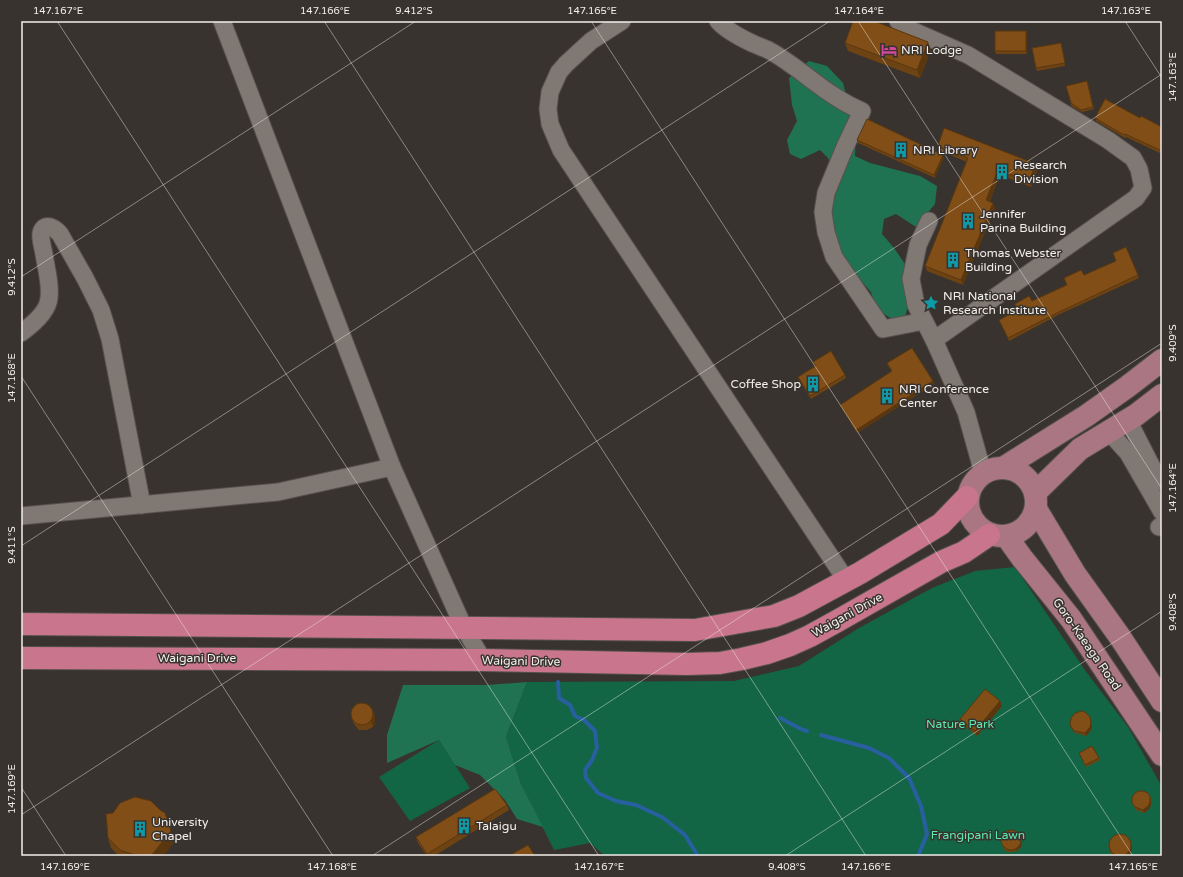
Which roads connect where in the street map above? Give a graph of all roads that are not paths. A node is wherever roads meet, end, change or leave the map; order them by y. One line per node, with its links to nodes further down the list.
1 (222, 21): 13 (street)
2 (622, 21): 22 (street)
3 (718, 21): 6 (street)
4 (898, 21): 8 (street)
5 (929, 221): 6 (street)
6 (924, 321): 8 (street)
7 (21, 333): 18 (street)
8 (934, 340): 14 (street)
9 (1162, 360): 14 (main road)
10 (1162, 395): 11 (main road)
11 (1128, 420): 12 (main road); 15 (street)
12 (1109, 432): 17 (main road); 20 (street)
13 (392, 467): 18 (street); 24 (street)
14 (993, 471): 16 (main road); 17 (main road)
15 (1162, 482)
16 (967, 497): 21 (main road); 22 (highway)
17 (1035, 501): 21 (main road); 27 (main road)
18 (142, 505): 19 (street)
19 (21, 516)
20 (1161, 522)
21 (998, 536): 26 (highway, Waigani Drive); 28 (main road, Goro-Kaeaga Road)
22 (846, 580): 24 (highway)
23 (21, 624): 24 (highway)
24 (464, 628): 26 (street)
25 (21, 658): 26 (highway, Waigani Drive)
26 (484, 660)
27 (1162, 701)
28 (1162, 755)

